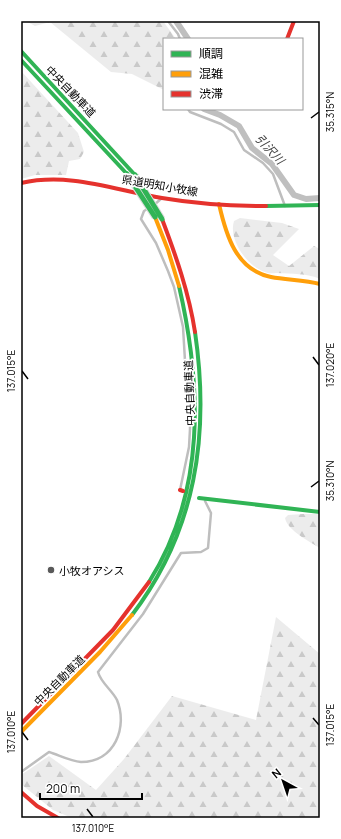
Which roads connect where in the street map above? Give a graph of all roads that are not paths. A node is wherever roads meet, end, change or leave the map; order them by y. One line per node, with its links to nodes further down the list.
1 (168, 21): 3 (street)
2 (294, 21): 4 (main road)
3 (180, 38)
4 (288, 38)
5 (21, 51): 18 (main road, 中央自動車道, bridge)
6 (21, 60): 17 (main road, 中央自動車道, bridge)
7 (189, 110): 12 (street)
8 (21, 183): 9 (main road, 県道明知小牧線)
9 (162, 198): 10 (main road, 県道明知小牧線); 14 (street)
10 (219, 204): 12 (main road, 県道明知小牧線); 13 (main road)
11 (320, 205): 12 (main road, 県道明知小牧線)
12 (285, 206)
13 (320, 284)
14 (182, 490)
15 (202, 499): 16 (main road); 19 (street)
16 (320, 512)
17 (21, 724)
18 (21, 732)
19 (21, 772)
20 (21, 792): 21 (main road)
21 (58, 818)

